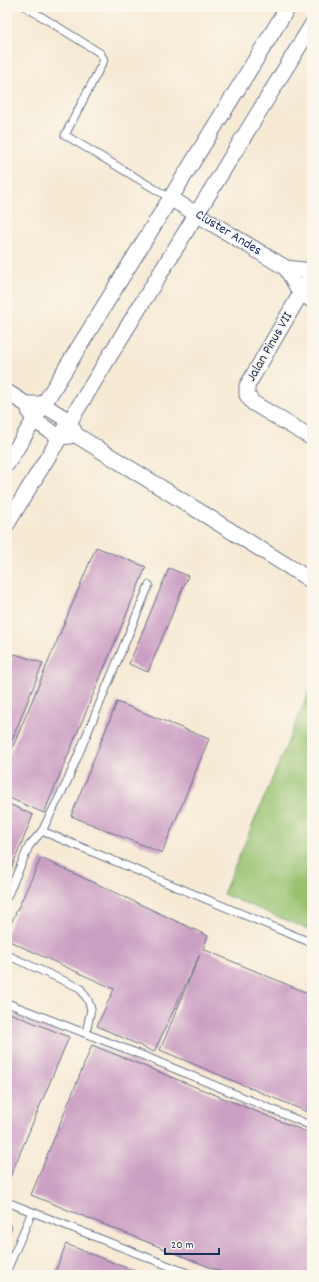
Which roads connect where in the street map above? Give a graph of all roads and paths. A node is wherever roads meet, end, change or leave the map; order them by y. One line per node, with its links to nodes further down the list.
1 (26, 7): 4 (lane)
2 (288, 7): 4 (street)
3 (312, 25): 5 (street)
4 (170, 198): 5 (street, Cluster Andes); 11 (street)
5 (196, 215): 6 (street, Cluster Andes); 13 (street)
6 (286, 268): 7 (street); 8 (street)
7 (312, 273): 8 (street, Jalan Pinus VII)
8 (306, 297): 16 (street, Jalan Pinus VII)
9 (7, 392): 10 (street)
10 (26, 404): 11 (street); 12 (street)
11 (42, 404): 12 (street); 13 (street)
12 (33, 420): 15 (street); 17 (street)
13 (69, 421): 14 (street); 15 (street)
14 (76, 435): 15 (street); 19 (street)
15 (60, 437): 18 (street)
16 (312, 438)
17 (7, 464)
18 (7, 524)
19 (312, 581)
20 (149, 585): 21 (lane)
21 (42, 831): 22 (lane); 23 (lane)
22 (7, 897)
23 (312, 943)
24 (7, 955): 26 (lane)
25 (7, 1003): 26 (lane)
26 (86, 1033): 27 (lane)
27 (312, 1126)
28 (7, 1202): 29 (lane)
29 (32, 1212): 30 (lane); 31 (lane)
30 (7, 1270)
31 (192, 1275)

